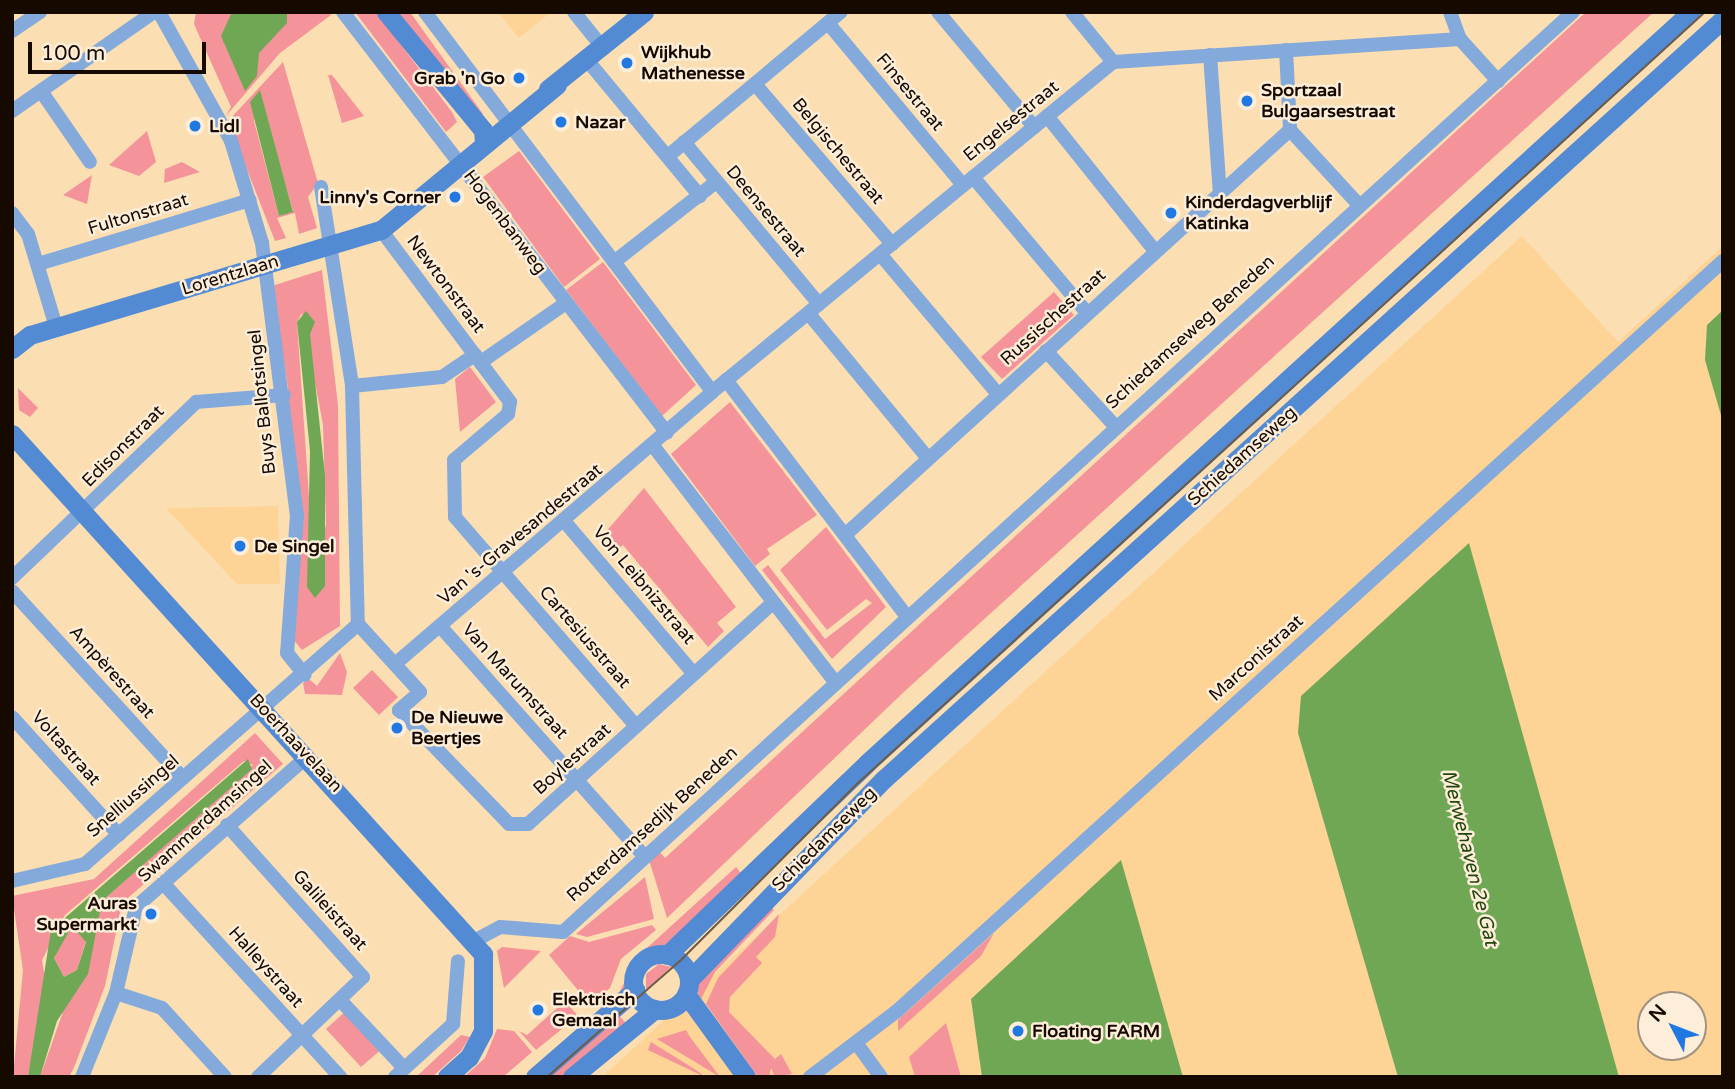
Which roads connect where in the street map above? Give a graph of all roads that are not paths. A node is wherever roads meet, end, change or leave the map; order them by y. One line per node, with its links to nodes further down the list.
1 (40, 12): 17 (street)
2 (154, 12): 25 (street)
3 (159, 12): 41 (street, Buys Ballotsingel)
4 (343, 12): 35 (street, Hogenbanweg)
5 (386, 12): 31 (main road)
6 (425, 12): 28 (street)
7 (574, 12): 20 (street)
8 (645, 12): 20 (main road)
9 (841, 12): 16 (street)
10 (938, 12): 29 (street)
11 (1072, 12): 22 (street)
12 (1450, 12): 18 (street)
13 (1573, 12): 23 (street, Schiedamseweg Beneden)
14 (1691, 12): 96 (main road, Schiedamseweg)
15 (1723, 19): 98 (main road, Schiedamseweg)
16 (828, 23): 24 (street); 36 (street, Finsestraat)
17 (12, 31)
18 (1460, 38): 19 (street); 23 (street)
19 (1286, 50): 21 (street); 30 (street)
20 (595, 53): 28 (main road); 33 (street)
21 (1210, 55): 22 (street); 39 (street)
22 (1113, 62): 27 (street, Engelsestraat)
23 (1498, 81): 42 (street, Schiedamseweg Beneden)
24 (755, 84): 32 (street); 45 (street, Belgischestraat)
25 (41, 91): 26 (street); 34 (street)
26 (12, 111)
27 (1047, 116): 29 (street, Engelsestraat); 47 (street)
28 (508, 123): 31 (main road); 50 (street)
29 (1034, 127): 36 (street, Engelsestraat)
30 (1290, 130): 39 (street, Russischestraat); 42 (street)
31 (481, 136): 35 (main road, Lorentzlaan)
32 (684, 142): 33 (street); 37 (street, Deensestraat)
33 (668, 156): 40 (street)
34 (90, 162)
35 (460, 163): 44 (main road, Lorentzlaan); 53 (street, Hogenbanweg)
36 (968, 181): 45 (street, Engelsestraat); 55 (street, Finsestraat)
37 (716, 182): 40 (street); 54 (street, Deensestraat)
38 (321, 187): 46 (street)
39 (1220, 193): 47 (street, Russischestraat)
40 (699, 196): 50 (street)
41 (250, 200): 51 (street, Fultonstraat); 52 (street, Buys Ballotsingel)
42 (1359, 205): 65 (street, Schiedamseweg Beneden)
43 (12, 213): 51 (street)
44 (381, 230): 46 (main road, Lorentzlaan); 59 (street, Newtonstraat)
45 (892, 244): 48 (street, Engelsestraat)
46 (330, 245): 52 (main road, Lorentzlaan); 61 (street)
47 (1155, 251): 55 (street, Russischestraat)
48 (880, 254): 54 (street, Engelsestraat); 63 (street)
49 (1723, 261): 104 (street, Marconistraat)
50 (614, 262): 62 (street)
51 (38, 264): 56 (street)
52 (266, 264): 56 (main road, Lorentzlaan); 64 (street, Buys Ballotsingel)
53 (566, 303): 59 (street); 66 (street, Hogenbanweg)
54 (814, 309): 60 (street, Engelsestraat); 69 (street, Deensestraat)
55 (1087, 313): 58 (street, Russischestraat)
56 (56, 327): 57 (main road, Lorentzlaan)
57 (12, 348)
58 (1046, 351): 63 (street, Russischestraat); 65 (street)
59 (478, 359): 61 (street); 73 (street, Newtonstraat)
60 (726, 380): 62 (street, Engelsestraat); 72 (street)
61 (352, 386): 78 (street)
62 (712, 392): 66 (street, Engelsestraat)
63 (998, 394): 69 (street, Russischestraat)
64 (284, 395): 70 (street, Edisonstraat); 82 (street, Buys Ballotsingel)
65 (1115, 426): 77 (street, Schiedamseweg Beneden)
66 (667, 433): 68 (street, Van 's-Gravesandestraat)
67 (12, 434): 70 (main road, Boerhaavelaan)
68 (654, 447): 71 (street, Van 's-Gravesandestraat); 76 (street)
69 (927, 457): 72 (street, Russischestraat)
70 (83, 512): 74 (street, Edisonstraat); 84 (main road, Boerhaavelaan)
71 (565, 522): 73 (street, Van 's-Gravesandestraat); 81 (street, Von Leibnizstraat)
72 (845, 535): 77 (street)
73 (503, 572): 79 (street, Van 's-Gravesandestraat); 86 (street, Cartesiusstraat)
74 (12, 578)
75 (12, 591): 88 (street, Ampèrestraat)
76 (773, 603): 81 (street, Boylestraat); 83 (street)
77 (907, 617): 83 (street, Schiedamseweg Beneden)
78 (358, 624): 80 (street); 82 (street, Snelliussingel)
79 (440, 626): 80 (street, Van 's-Gravesandestraat); 89 (street, Van Marumstraat)
80 (395, 664): 89 (street, Boylestraat)
81 (694, 674): 86 (street, Boylestraat)
82 (305, 675): 84 (street, Snelliussingel)
83 (836, 682): 92 (street, Rotterdamsedijk Beneden)
84 (263, 708): 87 (main road, Boerhaavelaan); 88 (street, Snelliussingel)
85 (12, 717): 91 (street, Voltastraat)
86 (636, 726): 89 (street, Boylestraat)
87 (307, 757): 90 (street, Swammerdamsingel); 95 (main road, Boerhaavelaan)
88 (183, 778): 91 (street, Snelliussingel)
89 (577, 780): 92 (street, Van Marumstraat)
90 (227, 825): 94 (street, Swammerdamsingel); 101 (street, Galileistraat)
91 (118, 835): 93 (street, Snelliussingel)
92 (645, 857): 95 (street, Rotterdamsedijk Beneden)
93 (12, 881)
94 (163, 883): 100 (street, Swammerdamsingel); 103 (street, Halleystraat)
95 (474, 942): 110 (main road, Boerhaavelaan)
96 (667, 955): 98 (main road); 99 (main road)
97 (458, 961): 105 (street)
98 (688, 987): 102 (main road); 114 (main road)
99 (635, 989): 102 (main road); 111 (main road)
100 (116, 993): 106 (street, Swammerdamsingel); 107 (street)
101 (341, 1001): 103 (street, Galileistraat); 105 (street)
102 (662, 1009): 112 (main road); 113 (main road)
103 (303, 1036): 108 (street, Galileistraat); 109 (street, Halleystraat)
104 (857, 1044): 115 (street, Marconistraat); 116 (street)
105 (399, 1072)
106 (82, 1077)
107 (225, 1077)
108 (258, 1077)
109 (340, 1077)
110 (447, 1077)
111 (535, 1077)
112 (572, 1077)
113 (735, 1077)
114 (746, 1077)
115 (810, 1077)
116 (881, 1077)

